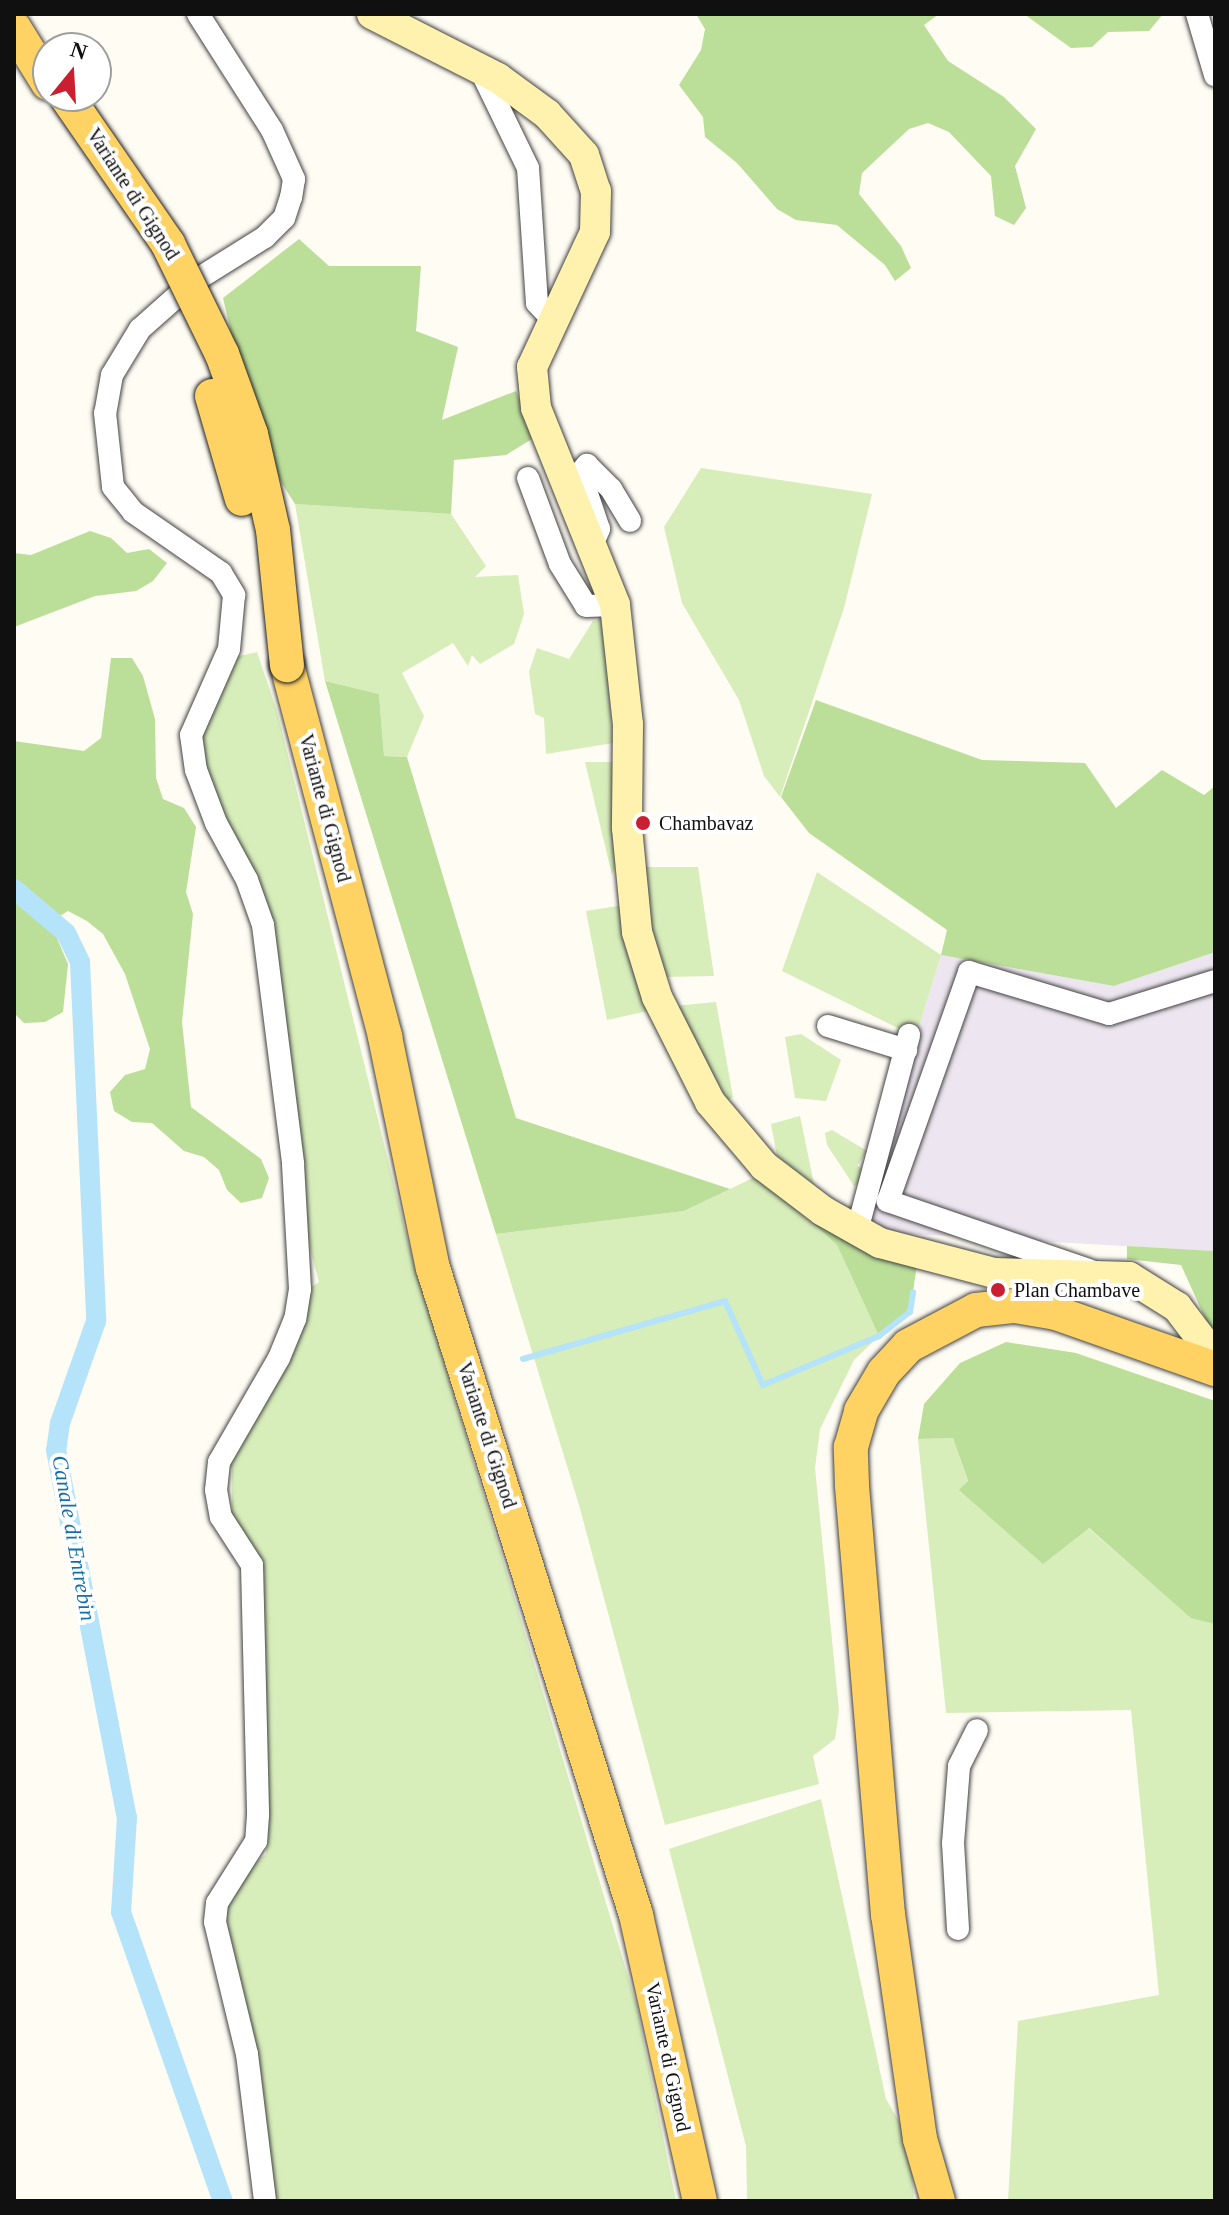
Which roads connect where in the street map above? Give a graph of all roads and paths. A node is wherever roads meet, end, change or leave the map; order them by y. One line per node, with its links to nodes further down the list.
1 (198, 14): 28 (street)
2 (372, 14): 7 (main road)
3 (1197, 14): 8 (street)
4 (14, 28): 5 (main road); 6 (main road)
5 (32, 51)
6 (32, 57)
7 (479, 68): 11 (street); 11 (main road)
8 (1215, 75)
9 (66, 112): 16 (main road, Variante di Gignod, bridge)
10 (77, 112): 16 (main road, Variante di Gignod, bridge)
11 (551, 318): 14 (main road)
12 (528, 478): 15 (street)
13 (630, 521): 14 (street)
14 (593, 544): 15 (main road)
15 (615, 605): 19 (main road)
16 (287, 665): 29 (main road, Variante di Gignod)
17 (1215, 981): 20 (street)
18 (828, 1026): 19 (street)
19 (857, 1231): 20 (main road)
20 (1109, 1277): 21 (main road)
21 (1162, 1294): 22 (main road); 23 (main road)
22 (1118, 1334): 23 (main road); 30 (main road)
23 (1205, 1361): 24 (main road)
24 (1215, 1378)
25 (1215, 1390): 31 (main road)
26 (977, 1730): 27 (street)
27 (958, 1929)
28 (265, 2201)
29 (700, 2201)
30 (938, 2201)
31 (945, 2201)

